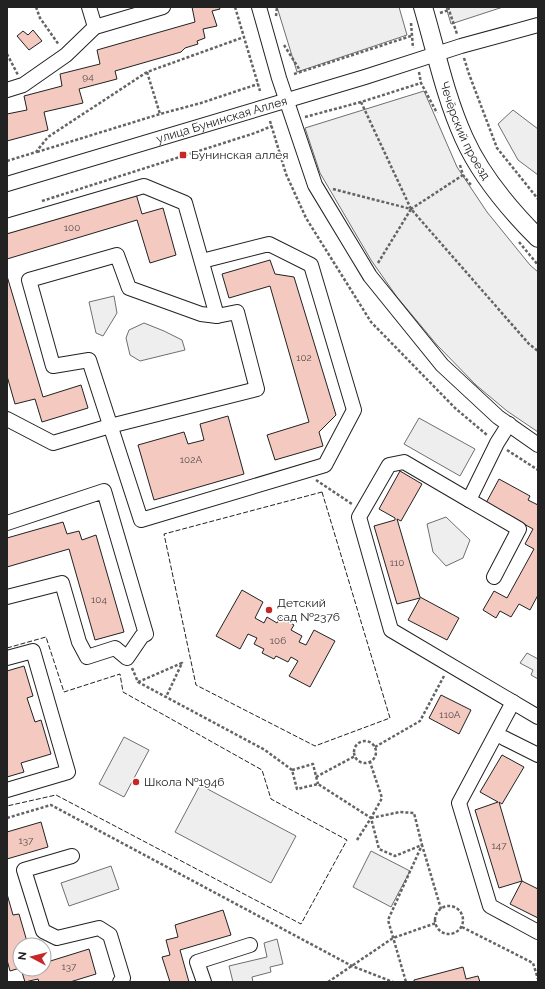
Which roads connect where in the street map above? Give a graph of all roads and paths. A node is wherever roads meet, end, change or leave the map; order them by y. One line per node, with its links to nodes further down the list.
1 (36, 7): 13 (path)
2 (89, 7): 8 (street)
3 (162, 7): 8 (street)
4 (235, 7): 10 (path)
5 (259, 7): 22 (street)
6 (423, 7): 12 (main road, Чечёрский проезд)
7 (538, 25): 12 (street, улица Бунинская Аллея)
8 (95, 27): 13 (street)
9 (411, 36): 15 (path)
10 (244, 37): 14 (path); 18 (path)
11 (7, 54): 19 (path)
12 (436, 54): 22 (street, улица Бунинская Аллея); 36 (main road, Чечёрский проезд)
13 (66, 55): 19 (street)
14 (147, 72): 24 (path); 27 (path)
15 (294, 74)
16 (469, 74): 32 (path)
17 (421, 83): 23 (path)
18 (258, 84): 21 (path); 24 (path)
19 (23, 85): 20 (street)
20 (7, 90)
21 (260, 91)
22 (287, 100): 30 (street, улица Бунинская Аллея); 31 (street)
23 (361, 102): 25 (path); 34 (path)
24 (160, 114): 27 (path)
25 (301, 118)
26 (270, 122): 33 (path)
27 (36, 152): 28 (path)
28 (7, 161)
29 (463, 175): 34 (path)
30 (7, 184)
31 (315, 185): 34 (path); 38 (street)
32 (538, 199)
33 (36, 202)
34 (411, 209): 38 (path); 40 (path)
35 (7, 226): 37 (street)
36 (538, 238)
37 (202, 261): 39 (street); 45 (street)
38 (370, 276): 42 (street)
39 (217, 316): 43 (street); 43 (street)
40 (538, 351)
41 (7, 419): 43 (street)
42 (508, 424): 44 (street); 46 (street)
43 (110, 426): 45 (street)
44 (538, 445)
45 (302, 472): 47 (path)
46 (468, 500): 47 (street); 49 (street)
47 (362, 511): 53 (street)
48 (7, 523): 52 (street)
49 (494, 577)
50 (7, 597): 52 (street)
51 (7, 658): 66 (street)
52 (127, 658): 54 (path)
53 (449, 665): 56 (street); 59 (path)
54 (138, 682): 55 (path); 55 (path)
55 (166, 697): 63 (path)
56 (513, 702): 57 (street); 75 (street)
57 (538, 717)
58 (504, 738): 60 (street)
59 (375, 747): 61 (path); 62 (path)
60 (538, 755)
61 (355, 756): 62 (path); 64 (path)
62 (370, 762): 68 (path)
63 (292, 770): 64 (path); 65 (path)
64 (316, 777): 65 (path)
65 (318, 784): 68 (path)
66 (7, 790)
67 (7, 818): 80 (path)
68 (371, 818): 69 (path); 70 (path); 70 (path)
69 (357, 840)
70 (422, 845): 72 (path); 76 (path)
71 (72, 856): 82 (street)
72 (441, 908): 73 (path); 74 (path)
73 (436, 923): 74 (path); 76 (path)
74 (462, 927): 79 (path)
75 (538, 932)
76 (393, 938): 80 (path); 86 (path)
77 (250, 945): 83 (street)
78 (538, 961): 79 (path)
79 (533, 962): 81 (path)
80 (352, 966): 84 (path); 85 (path)
81 (538, 979)
82 (122, 981)
83 (204, 982)
84 (328, 982)
85 (393, 982)
86 (406, 982)

